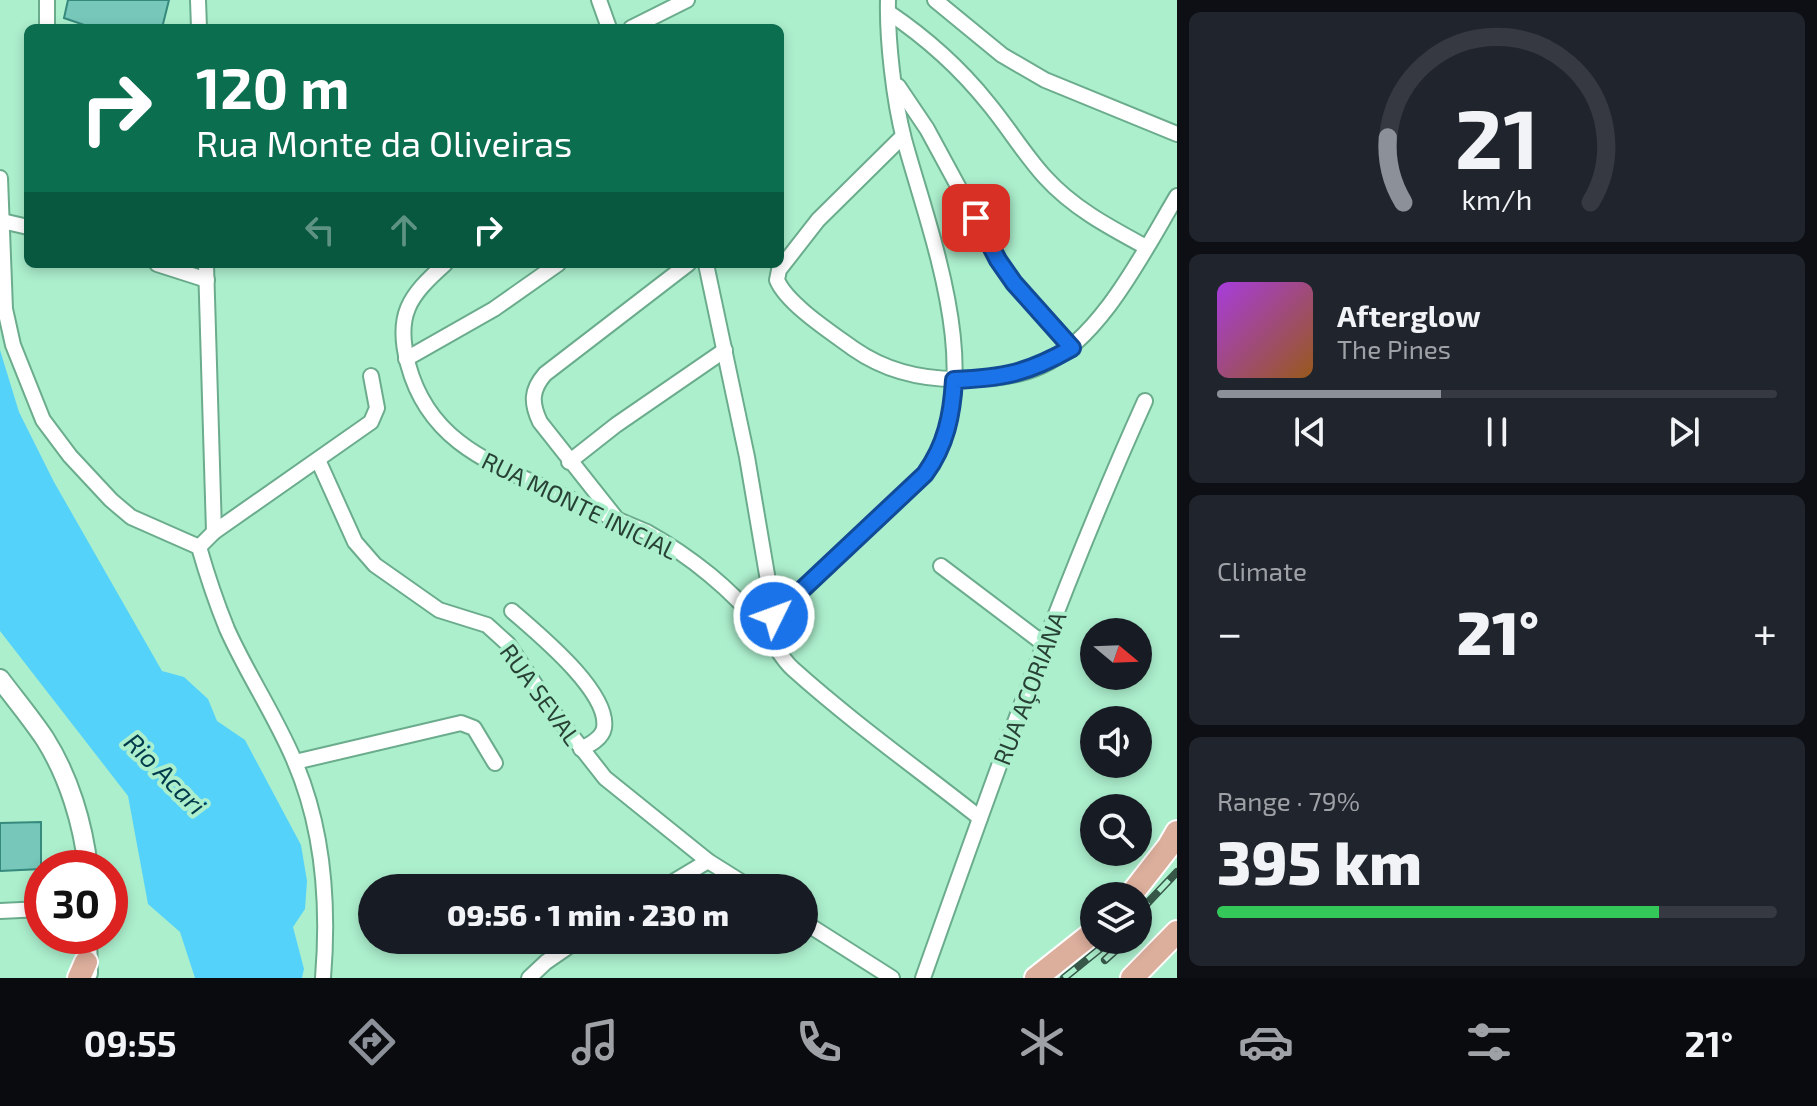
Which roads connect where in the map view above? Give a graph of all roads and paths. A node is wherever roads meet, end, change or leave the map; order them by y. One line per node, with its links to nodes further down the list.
1 (47, 0): 7 (street)
2 (198, 0): 8 (street)
3 (599, 0): 9 (street)
4 (687, 0): 10 (street)
5 (935, 0): 12 (street)
6 (888, 6): 11 (street); 18 (street)
7 (47, 24)
8 (199, 24)
9 (608, 24)
10 (639, 24)
11 (895, 81): 13 (street); 28 (street)
12 (1177, 134)
13 (903, 136): 19 (street); 32 (street)
14 (0, 178): 16 (street)
15 (1177, 196): 18 (street)
16 (2, 221): 17 (street); 38 (street)
17 (24, 226)
18 (1146, 247): 28 (street)
19 (784, 264)
20 (170, 268): 27 (street)
21 (206, 268): 27 (street)
22 (441, 268): 30 (street, RUA MONTE INICIAL)
23 (552, 268): 30 (street)
24 (683, 268): 35 (street)
25 (707, 268): 29 (street)
26 (781, 268): 32 (street)
27 (207, 280): 37 (street)
28 (1072, 348): 32 (street)
29 (725, 350): 35 (street); 41 (street)
30 (406, 359): 36 (street, RUA MONTE INICIAL)
31 (371, 376): 34 (street)
32 (954, 380): 41 (street)
33 (1145, 401): 43 (street, RUA AÇORIANA)
34 (318, 460): 37 (street); 45 (street, RUA SEVAL)
35 (569, 462): 36 (street)
36 (618, 521): 42 (street, RUA MONTE INICIAL)
37 (214, 532): 38 (street)
38 (199, 547): 46 (street)
39 (941, 566): 43 (street)
40 (512, 611): 45 (street)
41 (774, 616): 42 (street)
42 (763, 628): 48 (street, RUA MONTE INICIAL)
43 (1044, 644): 48 (street, RUA AÇORIANA)
44 (0, 679): 50 (street)
45 (581, 749): 51 (street, RUA SEVAL)
46 (295, 762): 47 (street); 61 (street)
47 (495, 763)
48 (980, 818): 64 (street, RUA AÇORIANA)
49 (1177, 832): 54 (main road)
50 (86, 850)
51 (708, 861): 52 (street); 53 (street, RUA SEVAL)
52 (686, 874)
53 (729, 874)
54 (1141, 882)
55 (24, 910): 56 (street)
56 (0, 911)
57 (818, 931): 63 (street)
58 (1177, 932): 66 (main road)
59 (1080, 943): 65 (main road)
60 (558, 954): 62 (street)
61 (323, 978)
62 (529, 978)
63 (892, 978)
64 (923, 978)
65 (1036, 978)
66 (1132, 978)

